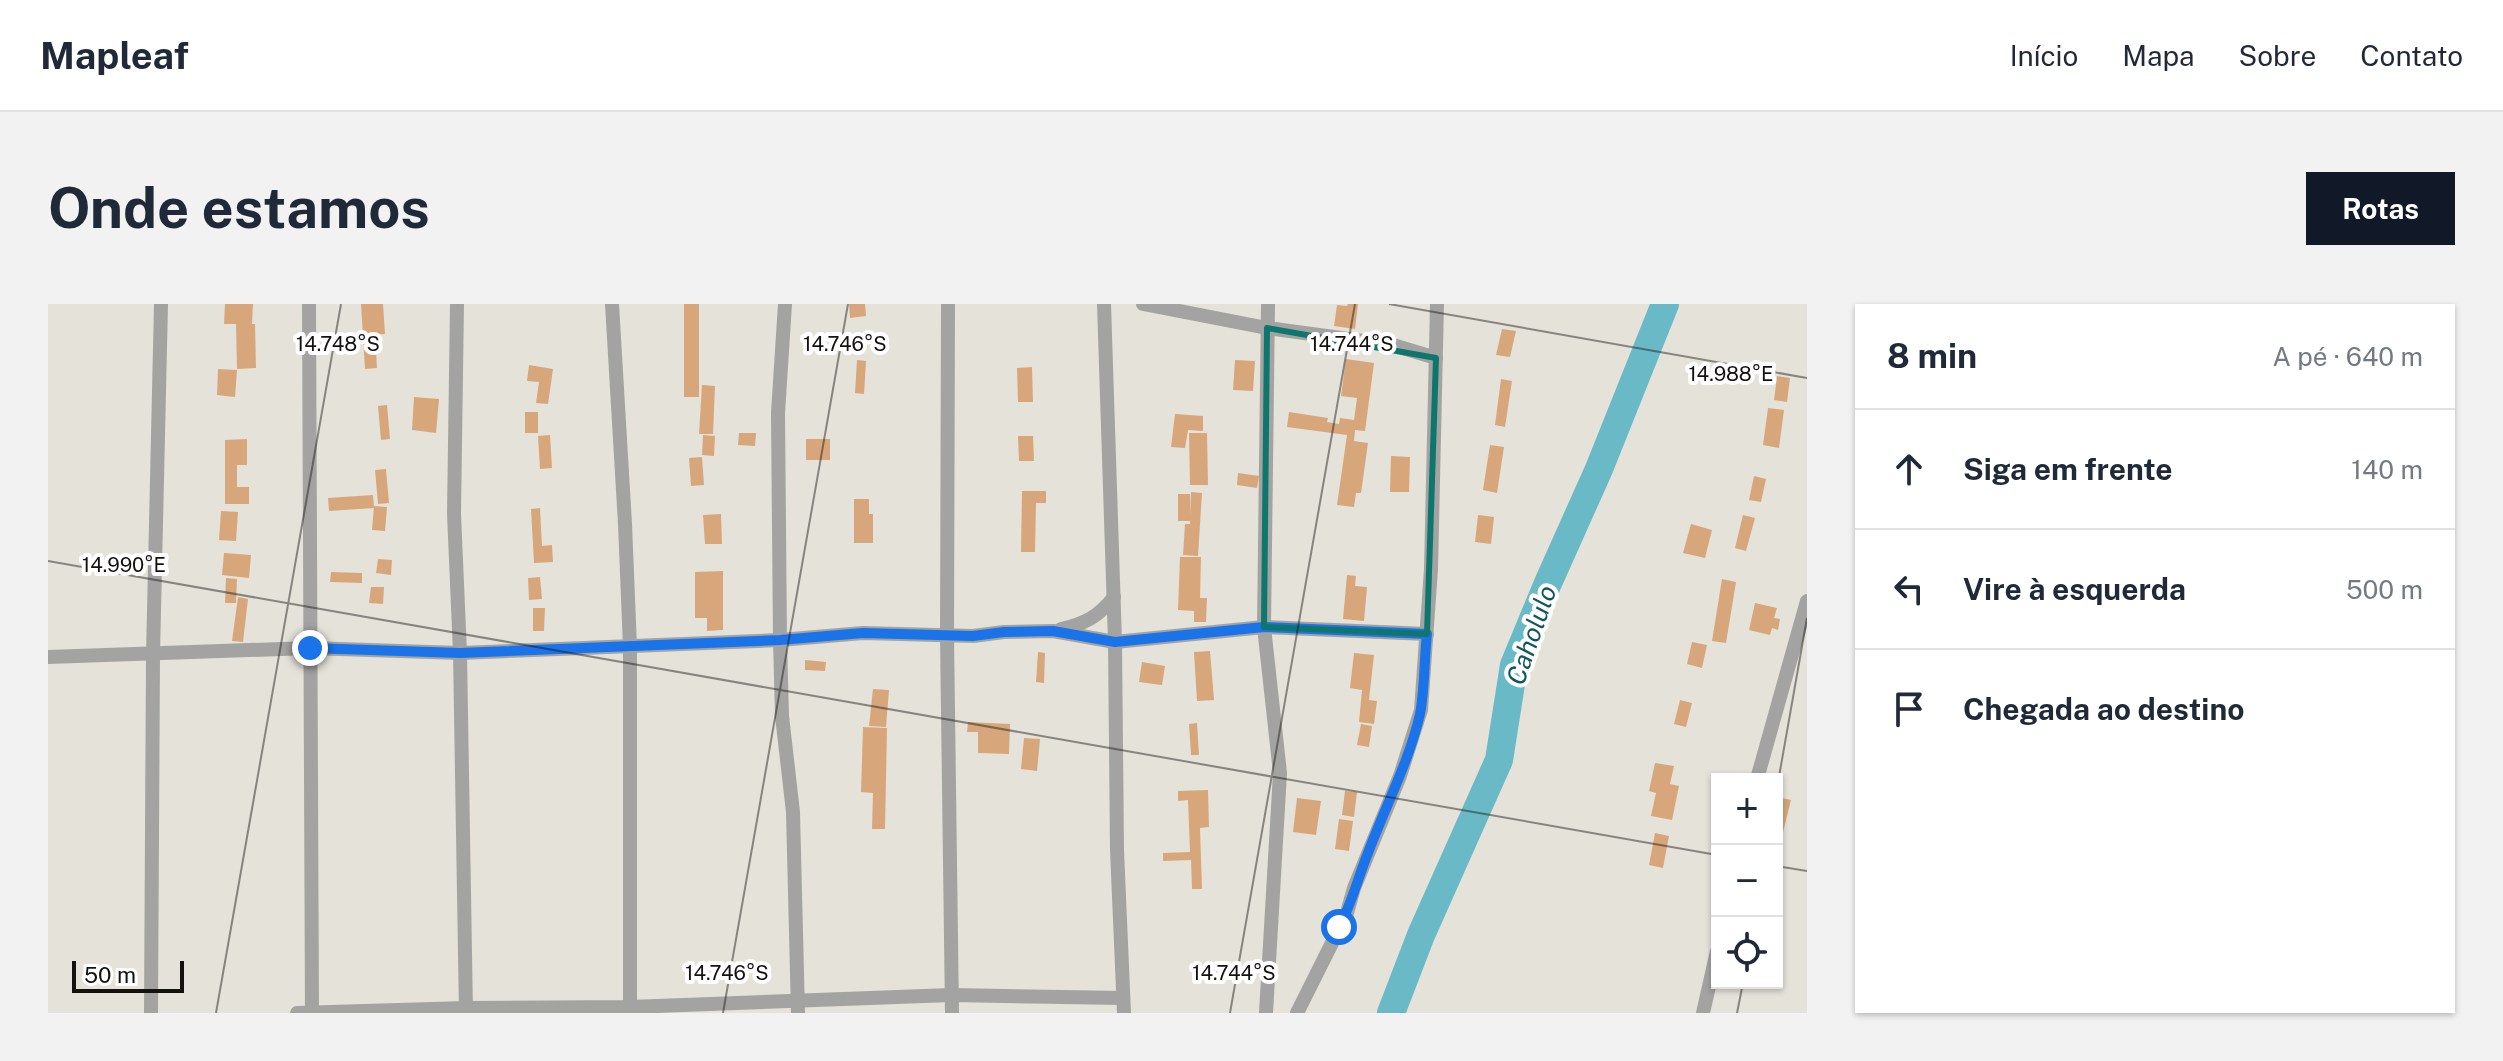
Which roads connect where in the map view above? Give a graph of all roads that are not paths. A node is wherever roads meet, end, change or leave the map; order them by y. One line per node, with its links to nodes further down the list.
1 (161, 304): 24 (street)
2 (309, 304): 22 (street)
3 (457, 304): 23 (street)
4 (612, 304): 21 (street)
5 (785, 304): 19 (street)
6 (948, 304): 18 (street)
7 (1104, 304): 13 (street)
8 (1143, 304): 11 (street)
9 (1268, 304): 11 (street)
10 (1437, 304): 12 (street)
11 (1267, 328): 12 (street); 15 (street)
12 (1436, 358): 17 (street)
13 (1114, 597): 16 (street); 20 (street)
14 (1807, 601): 26 (street)
15 (1264, 627): 17 (street); 20 (street); 37 (street)
16 (1053, 631): 18 (street); 20 (street)
17 (1427, 634): 38 (street)
18 (947, 636): 19 (street); 28 (street)
19 (780, 640): 21 (street); 30 (street)
20 (1115, 642): 29 (street)
21 (630, 647): 23 (street); 32 (street)
22 (310, 648): 23 (street); 24 (street); 35 (street)
23 (460, 653): 31 (street)
24 (153, 655): 25 (street); 33 (street)
25 (48, 657)
26 (1759, 773)
27 (1711, 978): 39 (street)
28 (951, 995): 29 (street); 30 (street); 36 (street)
29 (1124, 1006)
30 (798, 1007): 32 (street)
31 (466, 1010): 32 (street); 35 (street)
32 (630, 1010)
33 (151, 1013)
34 (297, 1013): 35 (street)
35 (312, 1013)
36 (952, 1013)
37 (1266, 1013)
38 (1297, 1013)
39 (1703, 1013)

